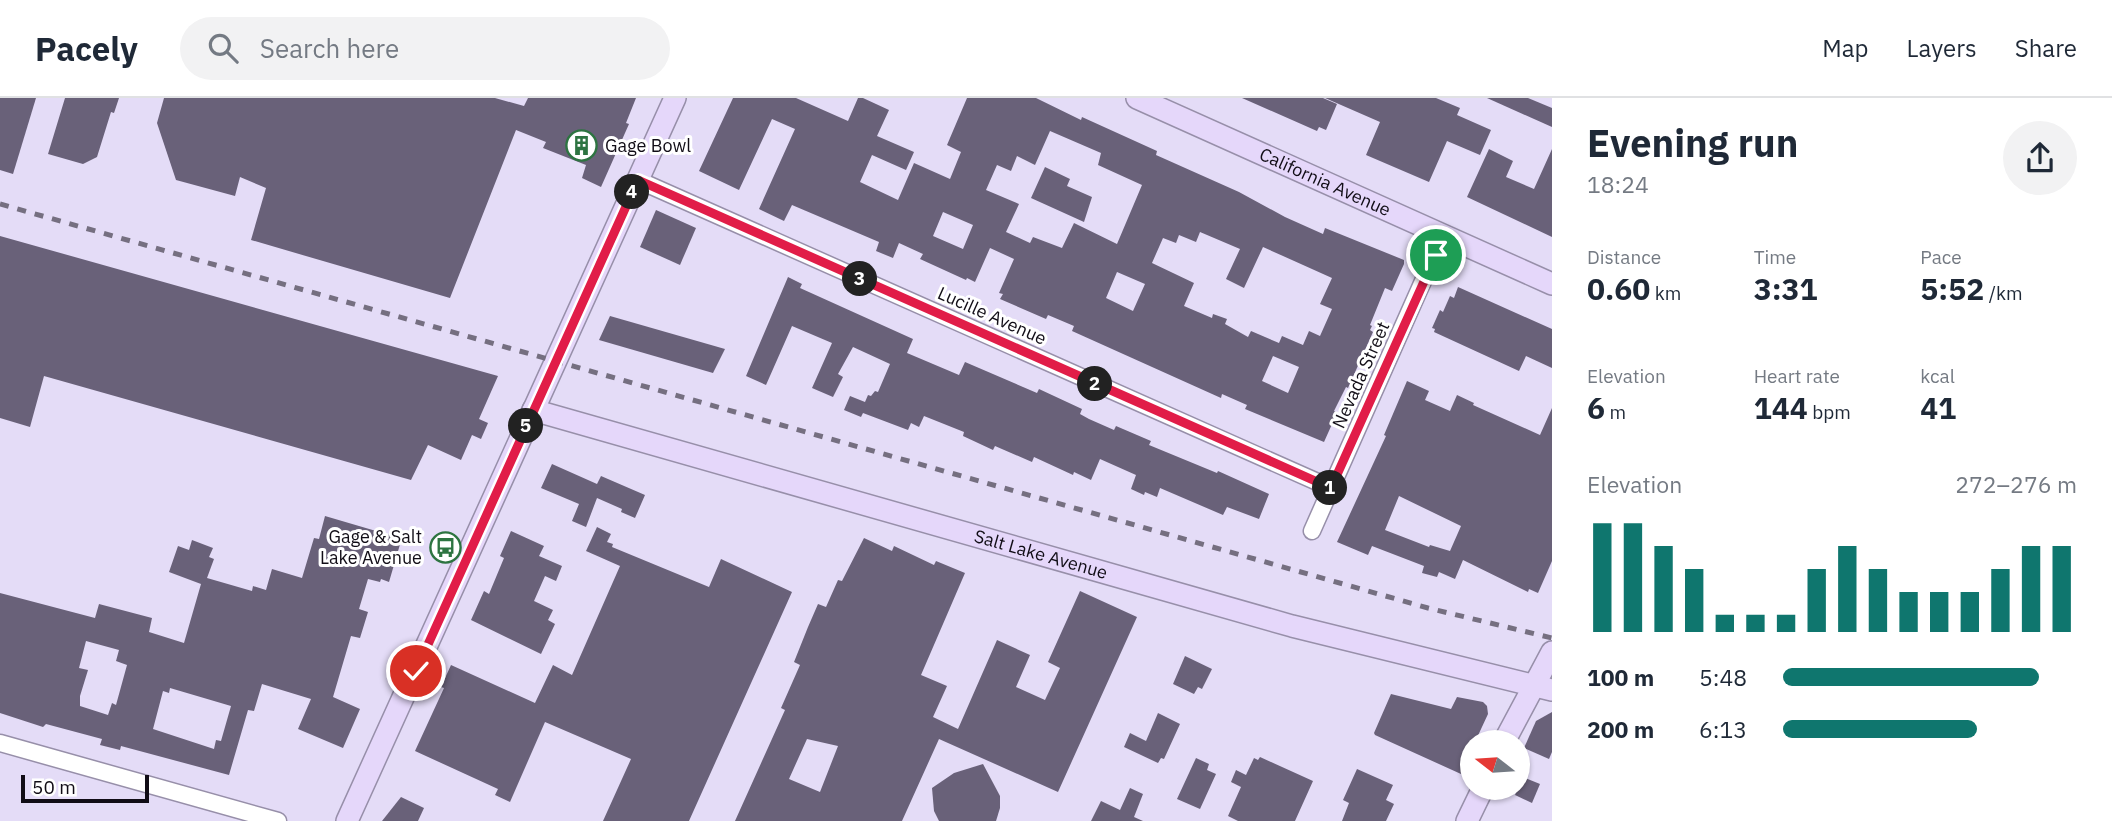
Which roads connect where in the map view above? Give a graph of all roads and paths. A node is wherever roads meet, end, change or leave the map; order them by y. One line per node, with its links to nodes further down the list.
1 (675, 98): 3 (street)
2 (1137, 98): 4 (street, California Avenue)
3 (638, 180): 6 (street); 7 (street, Lucille Avenue)
4 (1444, 234): 5 (street, California Avenue); 7 (street, Nevada Street)
5 (1552, 284)
6 (533, 410): 10 (street, Salt Lake Avenue); 15 (street)
7 (1331, 488): 8 (street, Nevada Street)
8 (1312, 531)
9 (1552, 652): 10 (street)
10 (1542, 688): 11 (street)
11 (1512, 730)
12 (0, 743): 14 (street)
13 (1477, 800): 16 (street)
14 (278, 821)
15 (347, 821)
16 (1467, 821)

